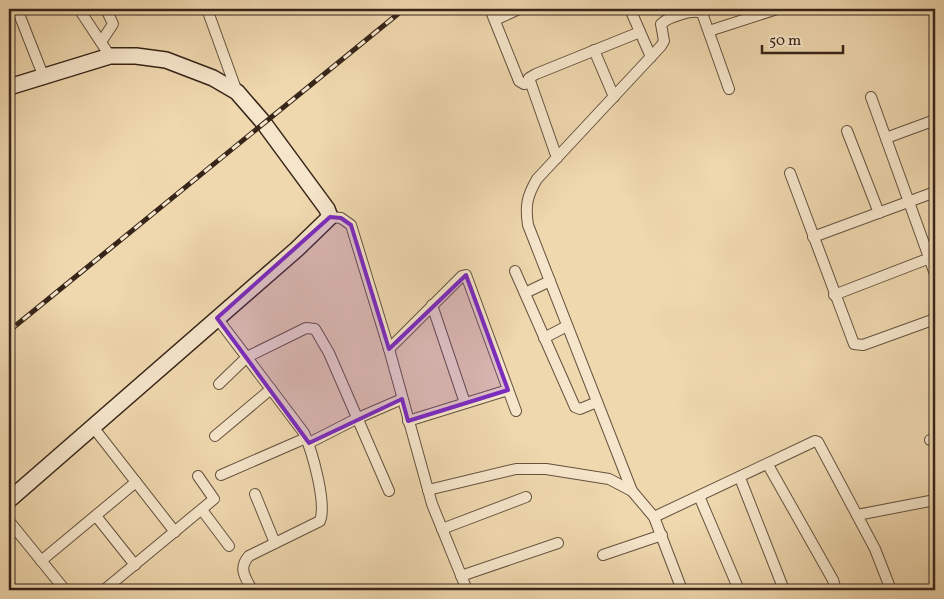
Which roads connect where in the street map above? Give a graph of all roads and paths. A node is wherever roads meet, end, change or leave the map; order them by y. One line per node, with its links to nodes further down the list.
1 (17, 9): 17 (street)
2 (79, 9): 13 (street)
3 (106, 9): 13 (street)
4 (207, 9): 21 (street)
5 (490, 9): 10 (street)
6 (520, 9): 10 (street)
7 (630, 9): 12 (street)
8 (777, 9): 9 (street)
9 (765, 11): 11 (street)
10 (495, 20): 18 (street)
11 (709, 31): 16 (street); 20 (street)
12 (640, 32): 14 (street); 16 (street)
13 (101, 42): 15 (street)
14 (594, 50): 18 (street); 23 (street)
15 (110, 56): 17 (main road); 21 (main road)
16 (651, 57): 23 (street)
17 (43, 75): 19 (main road)
18 (529, 82): 27 (street)
19 (9, 87)
20 (730, 89)
21 (237, 92): 32 (main road)
22 (871, 96): 26 (street)
23 (614, 97): 27 (street)
24 (935, 120): 26 (street)
25 (847, 131): 31 (street)
26 (886, 138): 30 (street)
27 (556, 158): 37 (street)
28 (790, 173): 33 (street)
29 (935, 192): 30 (street)
30 (909, 202): 31 (street); 34 (street)
31 (879, 213): 33 (street)
32 (330, 217): 41 (main road); 45 (street)
33 (813, 237): 39 (street)
34 (932, 257): 36 (street); 39 (street)
35 (515, 271): 38 (street)
36 (935, 274)
37 (550, 281): 38 (street); 43 (street)
38 (525, 293): 44 (street)
39 (834, 295): 42 (street)
40 (432, 305): 45 (street); 49 (street); 52 (street)
41 (217, 318): 46 (street); 56 (main road)
42 (935, 319)
43 (568, 326): 44 (street); 51 (street)
44 (544, 338): 51 (street)
45 (389, 349): 50 (street)
46 (246, 357): 47 (street); 48 (street); 54 (street)
47 (219, 384)
48 (271, 389): 57 (street); 58 (street)
49 (508, 390): 52 (street); 53 (street)
50 (402, 399): 54 (street); 55 (street)
51 (598, 402): 66 (street)
52 (465, 404): 55 (street)
53 (516, 411)
54 (358, 418): 58 (street); 65 (street)
55 (408, 421): 64 (street)
56 (92, 427): 63 (street); 70 (main road)
57 (215, 436)
58 (308, 440): 60 (street); 80 (street)
59 (768, 465): 62 (street); 73 (street); 94 (street)
60 (221, 475)
61 (198, 476): 72 (street)
62 (740, 478): 68 (street); 93 (street)
63 (136, 482): 74 (street); 78 (street)
64 (428, 490): 66 (street); 77 (street)
65 (389, 491)
66 (632, 491): 75 (street)
67 (255, 494): 80 (street)
68 (699, 496): 75 (street); 92 (street)
69 (526, 497): 77 (street)
70 (9, 500)
71 (935, 500): 73 (street)
72 (202, 510): 78 (street); 82 (street)
73 (858, 515): 95 (street)
74 (96, 516): 84 (street); 85 (street)
75 (654, 517): 79 (street)
76 (9, 521): 84 (street)
77 (442, 529): 86 (street)
78 (175, 532): 85 (street)
79 (662, 536): 83 (street); 91 (street)
80 (275, 543): 89 (street)
81 (558, 543): 86 (street)
82 (229, 546)
83 (603, 555)
84 (41, 561): 87 (street)
85 (135, 565): 88 (street)
86 (461, 576): 90 (street)
87 (64, 590)
88 (104, 590)
89 (252, 590)
90 (467, 590)
91 (682, 590)
92 (739, 590)
93 (784, 590)
94 (836, 590)
95 (891, 590)

